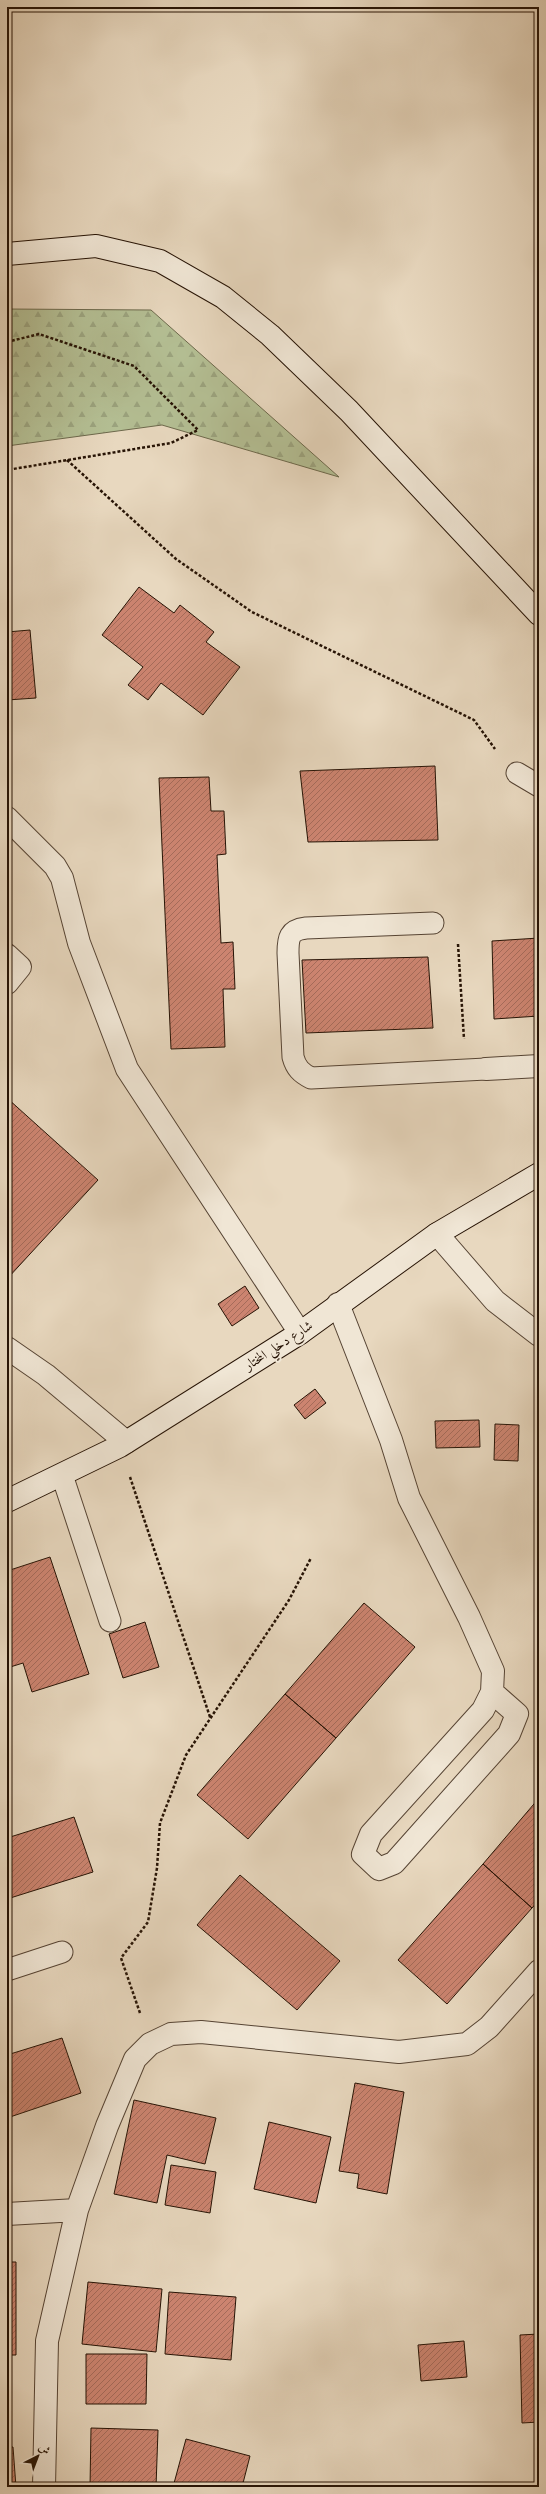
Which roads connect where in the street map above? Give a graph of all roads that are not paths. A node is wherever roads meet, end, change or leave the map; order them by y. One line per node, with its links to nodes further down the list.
1 (7, 254): 2 (street)
2 (539, 614)
3 (517, 773): 4 (lane)
4 (539, 786)
5 (7, 818): 14 (street)
6 (433, 923): 10 (lane)
7 (7, 955): 8 (street)
8 (7, 983)
9 (539, 1066): 10 (street)
10 (476, 1070)
11 (539, 1174): 12 (street, شارع دخلي المختار)
12 (437, 1234): 13 (street, شارع دخلي المختار); 15 (street)
13 (338, 1304): 14 (street, شارع دخلي المختار); 21 (street)
14 (300, 1333): 17 (street, شارع دخلي المختار)
15 (539, 1335)
16 (7, 1348): 17 (street)
17 (123, 1444): 18 (street, شارع دخلي المختار)
18 (62, 1475): 19 (street, شارع دخلي المختار); 20 (lane)
19 (7, 1501)
20 (110, 1621)
21 (492, 1692): 21 (street)
22 (62, 1952): 23 (lane)
23 (7, 1970)
24 (539, 1971): 25 (street)
25 (77, 2210): 26 (street); 27 (street)
26 (7, 2214)
27 (44, 2487)

